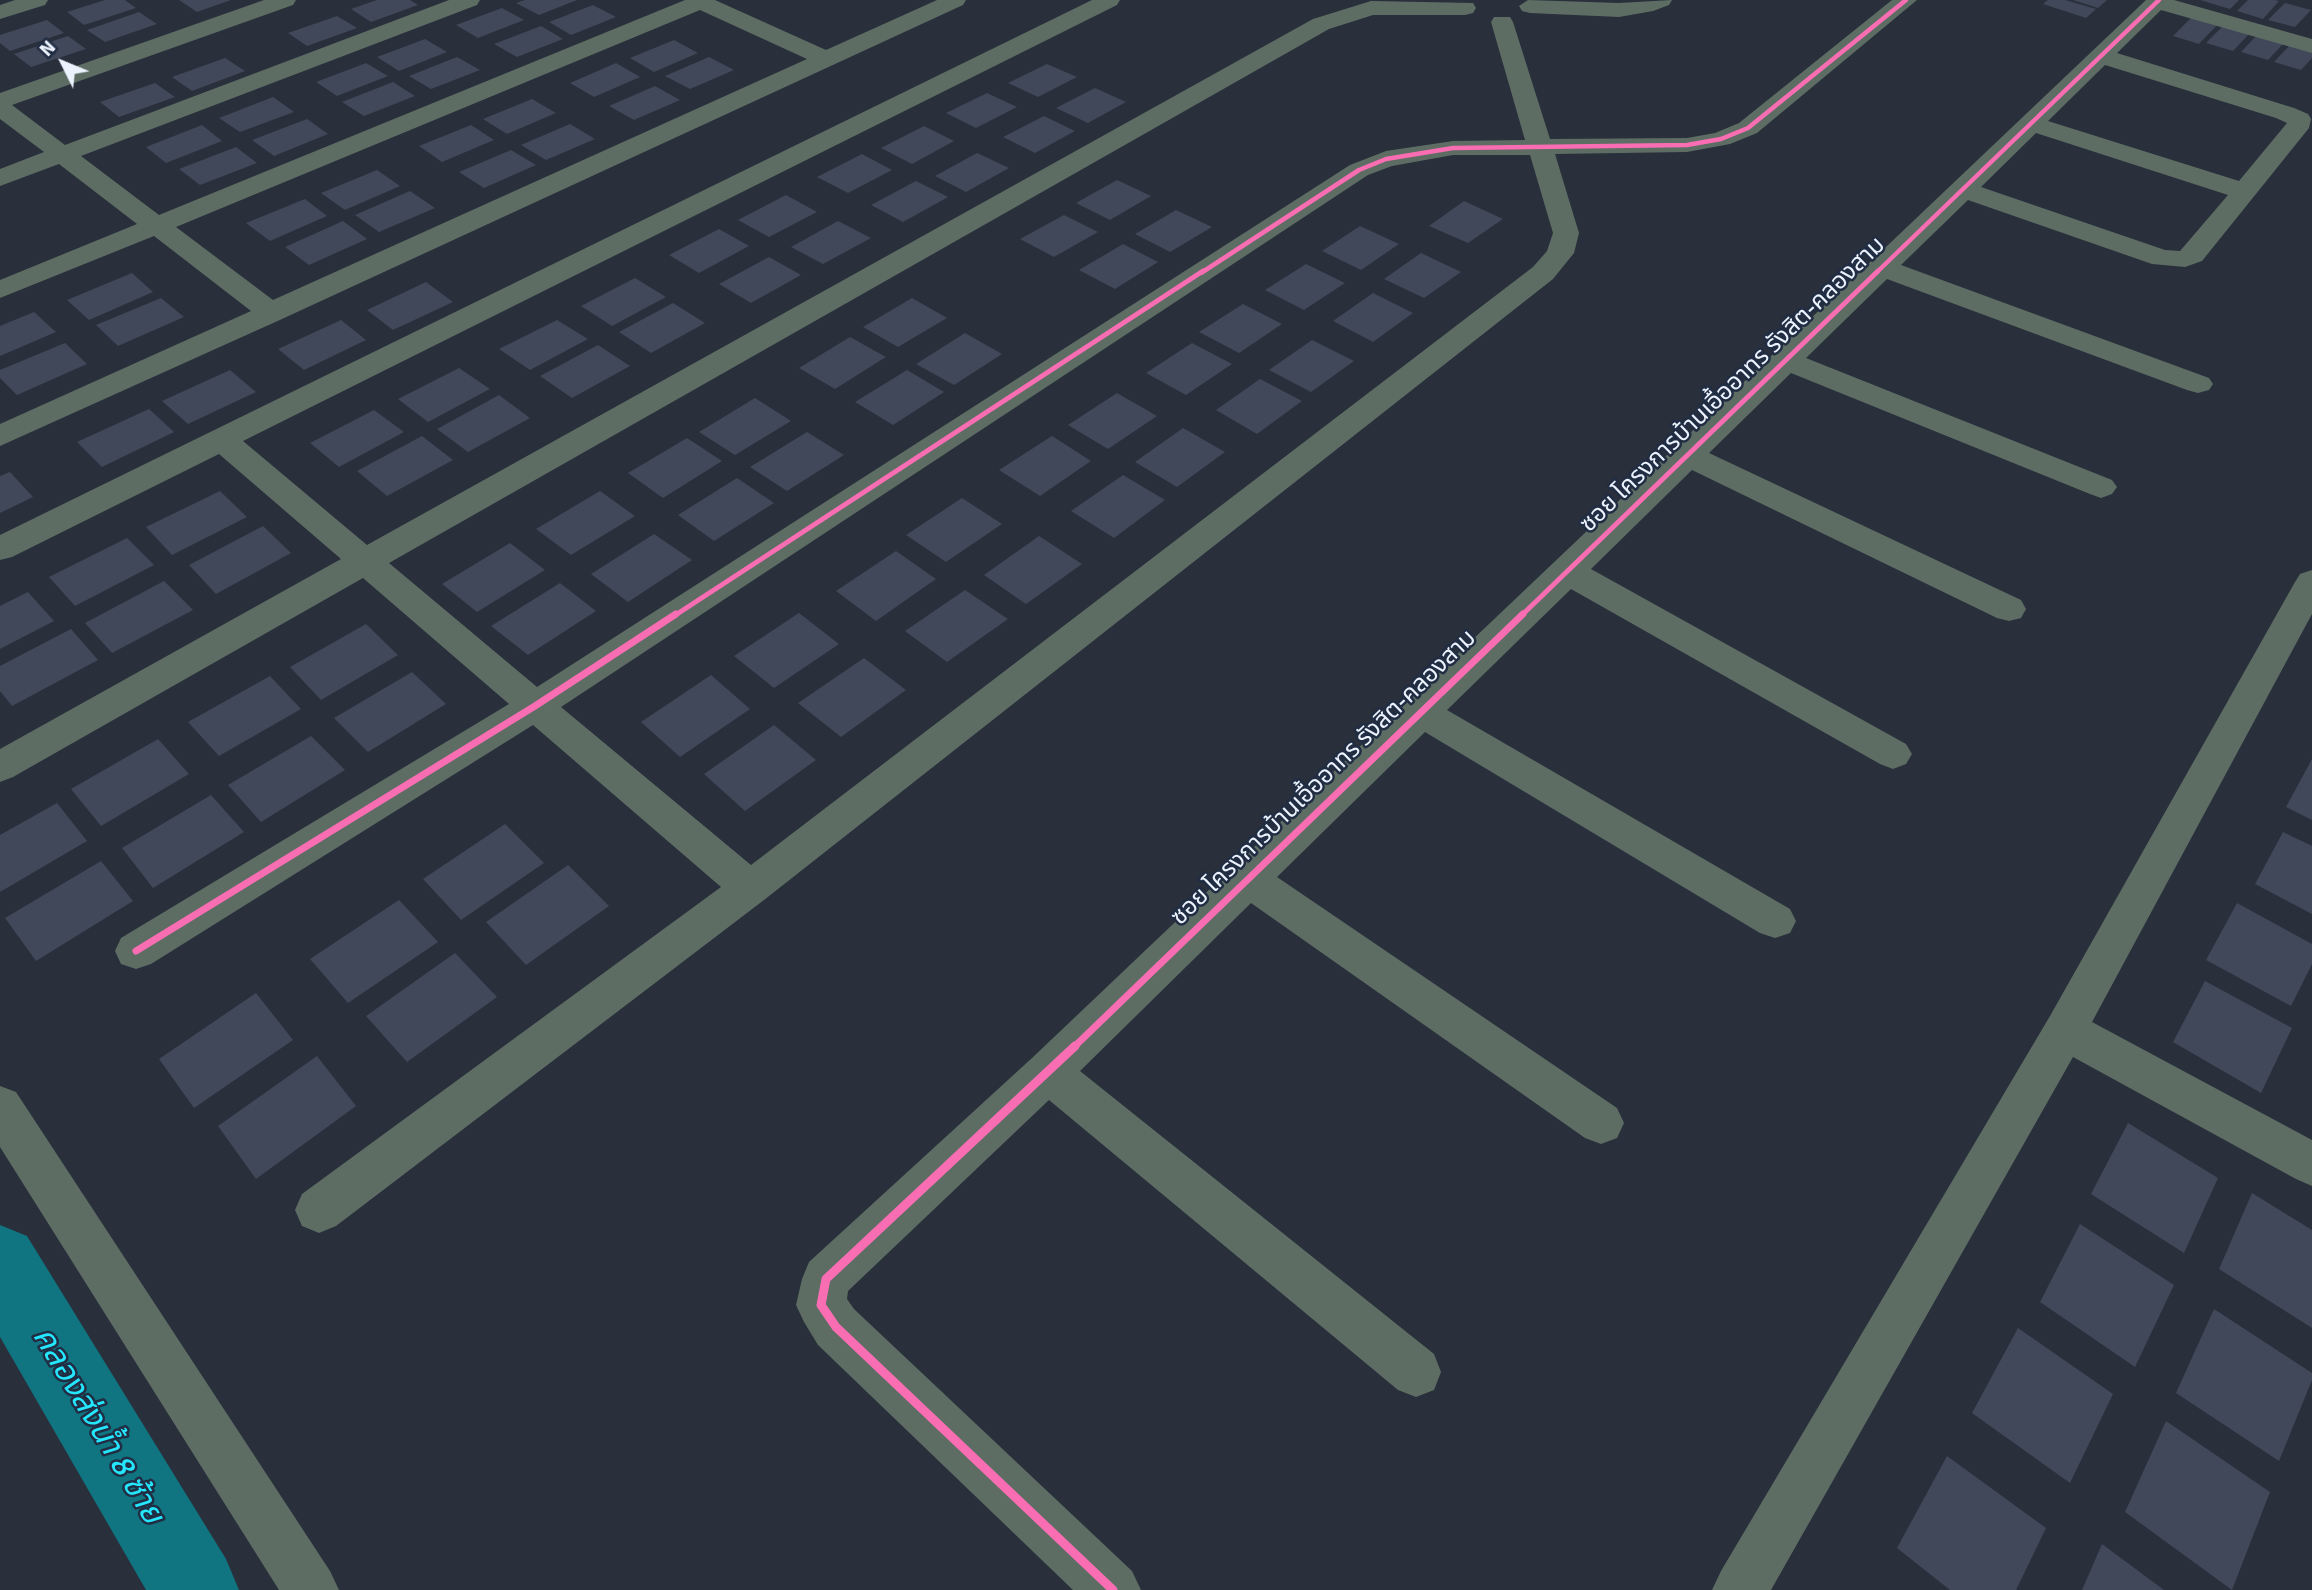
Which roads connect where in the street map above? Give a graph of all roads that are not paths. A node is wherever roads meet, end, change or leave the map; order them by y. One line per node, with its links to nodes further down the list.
1 (37, 0): 12 (street)
2 (285, 0): 16 (street)
3 (469, 0): 20 (street)
4 (955, 0): 15 (street)
5 (1109, 0): 31 (street)
6 (1661, 0): 11 (street)
7 (1906, 0): 19 (street)
8 (702, 1): 15 (street); 24 (street)
9 (2158, 1): 13 (street); 14 (street, ซอย โครงการบ้านเอื้ออาทร รังสิต-คลองสาม)
10 (1466, 4): 11 (street); 35 (street)
11 (1519, 10): 19 (street)
12 (0, 12)
13 (2312, 46)
14 (2101, 56): 18 (street, ซอย โครงการบ้านเอื้ออาทร รังสิต-คลองสาม); 23 (street)
15 (826, 59): 27 (street)
16 (0, 101)
17 (0, 107): 20 (street)
18 (2031, 123): 22 (street, ซอย โครงการบ้านเอื้ออาทร รังสิต-คลองสาม); 23 (street)
19 (1539, 147): 39 (street); 44 (street)
20 (63, 154): 21 (street); 24 (street)
21 (0, 178)
22 (1962, 189): 23 (street); 25 (street, ซอย โครงการบ้านเอื้ออาทร รังสิต-คลองสาม)
23 (2245, 192)
24 (157, 226): 26 (street); 27 (street)
25 (1882, 268): 28 (street, ซอย โครงการบ้านเอื้ออาทร รังสิต-คลองสาม); 29 (street)
26 (0, 290)
27 (272, 313): 30 (street)
28 (1785, 360): 32 (street, ซอย โครงการบ้านเอื้ออาทร รังสิต-คลองสาม); 33 (street)
29 (2198, 384)
30 (0, 436)
31 (221, 439): 34 (street); 35 (street)
32 (1687, 455): 36 (street, ซอย โครงการบ้านเอื้ออาทร รังสิต-คลองสาม); 38 (street)
33 (2101, 487)
34 (0, 549)
35 (365, 562): 39 (street); 42 (street)
36 (1567, 571): 40 (street, ซอย โครงการบ้านเอื้ออาทร รังสิต-คลองสาม); 41 (street)
37 (2312, 582): 47 (street)
38 (2009, 609)
39 (535, 706): 44 (street); 46 (street)
40 (1421, 712): 43 (street, ซอย โครงการบ้านเอื้ออาทร รังสิต-คลองสาม); 45 (street)
41 (1893, 754)
42 (0, 767)
43 (1248, 879): 48 (street, ซอย โครงการบ้านเอื้ออาทร รังสิต-คลองสาม); 50 (street)
44 (750, 888): 52 (street)
45 (1774, 921)
46 (136, 951)
47 (2065, 1030): 51 (street); 56 (street)
48 (1048, 1072): 53 (street); 55 (street, ซอย โครงการบ้านเอื้ออาทร รังสิต-คลองสาม)
49 (0, 1107): 54 (street)
50 (1601, 1124)
51 (2312, 1164)
52 (319, 1210)
53 (1416, 1372)
54 (311, 1590)
55 (1113, 1590)
56 (1740, 1590)

